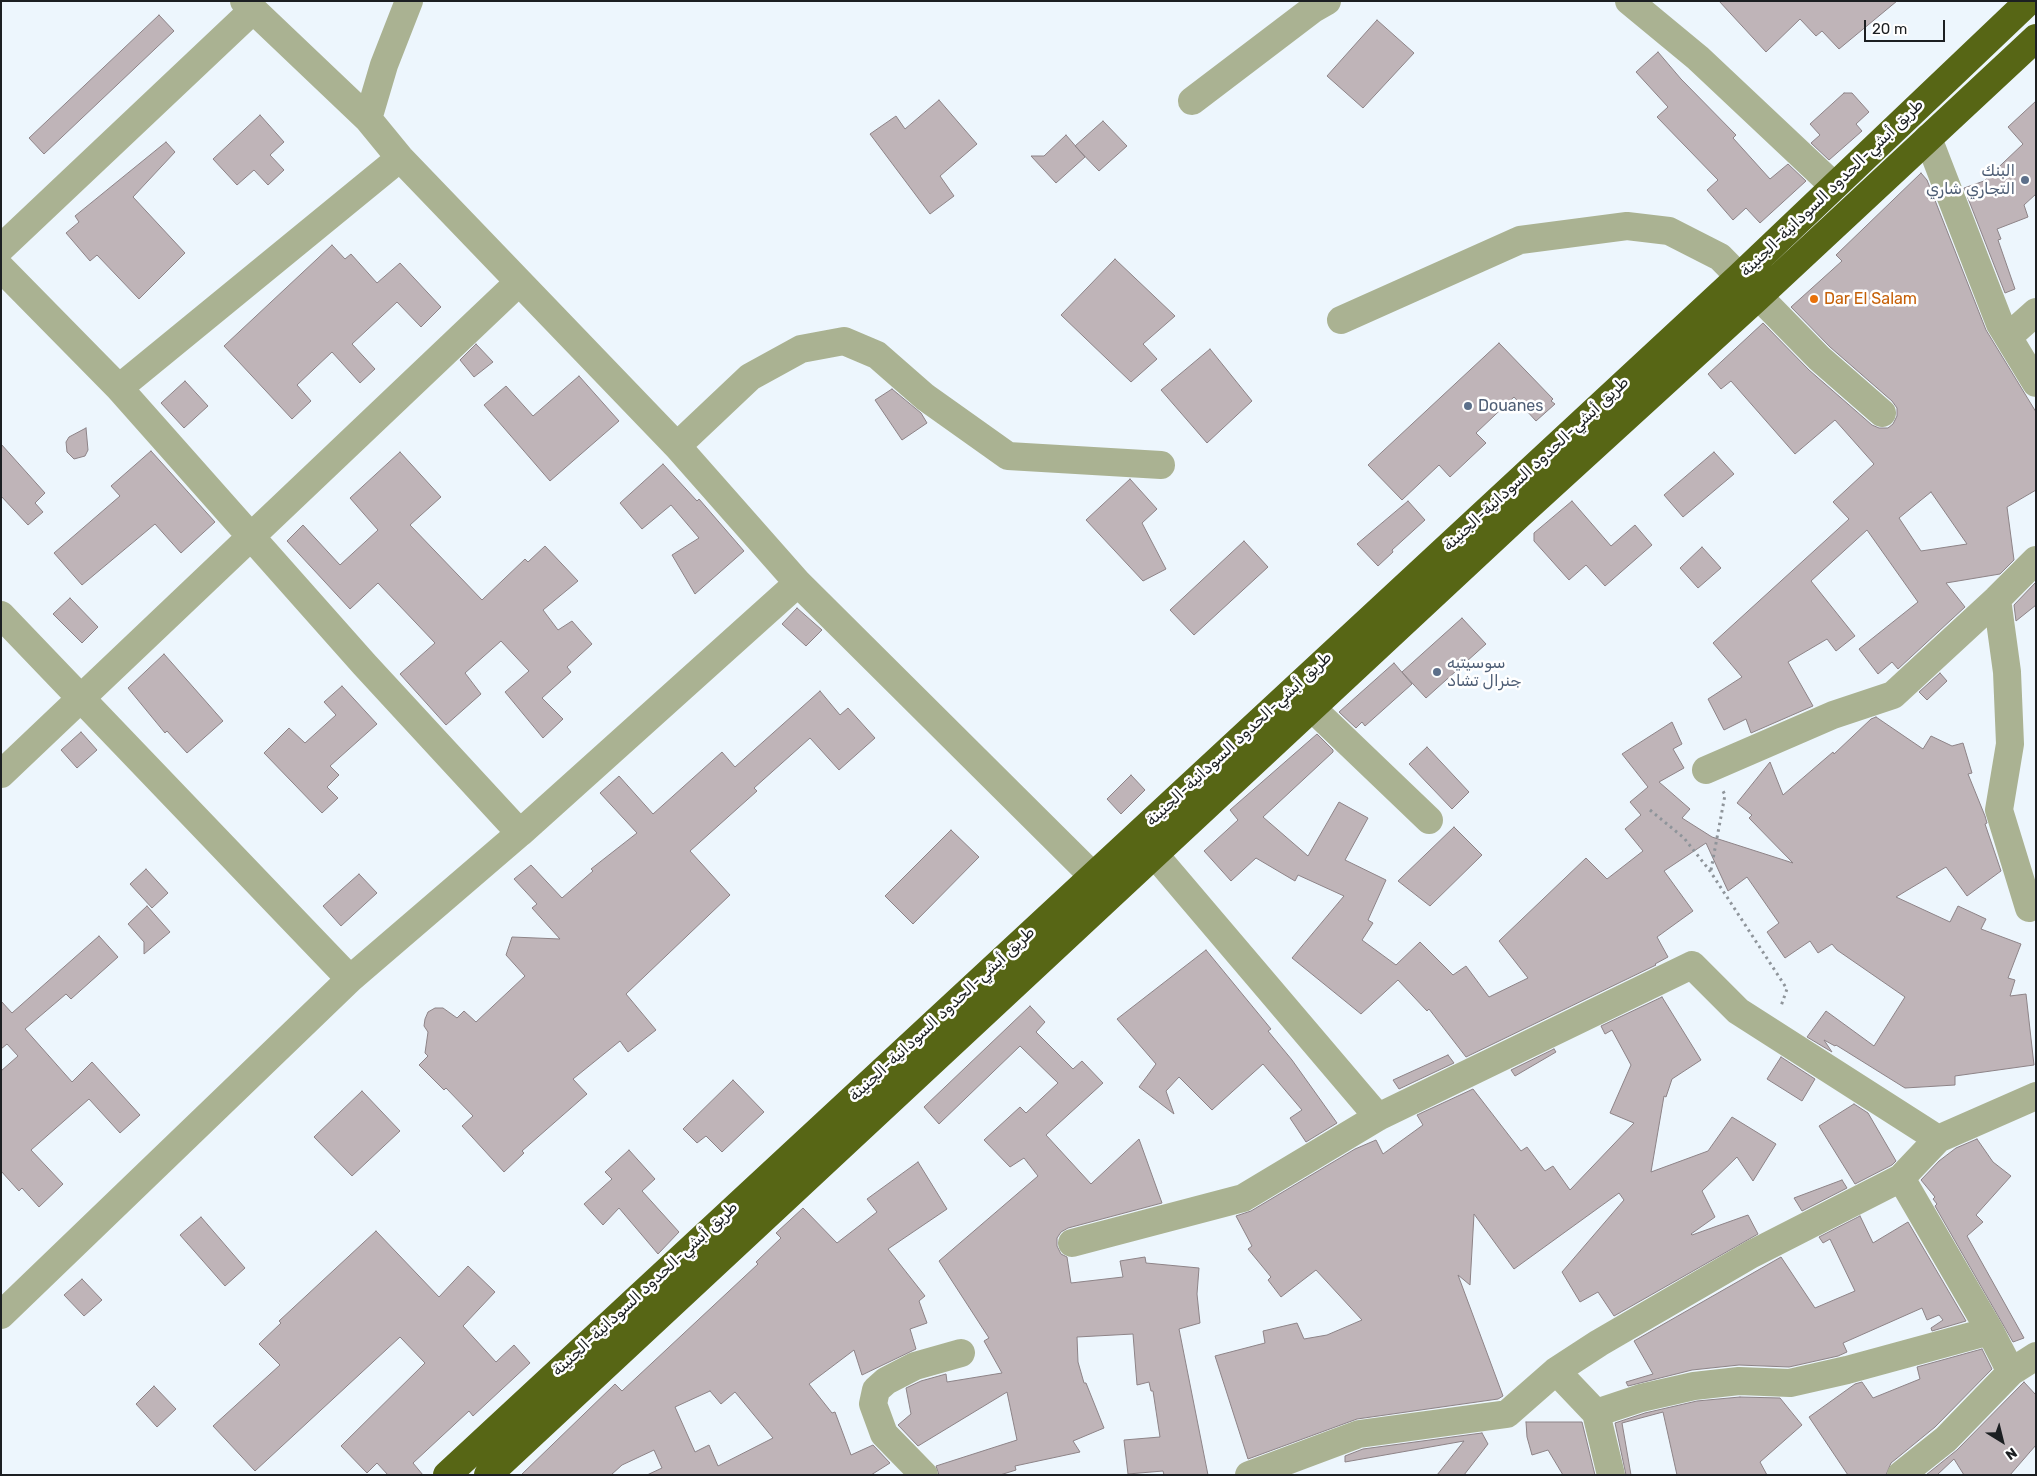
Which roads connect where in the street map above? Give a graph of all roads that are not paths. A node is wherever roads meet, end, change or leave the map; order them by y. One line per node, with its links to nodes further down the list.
1 (409, 1): 9 (street)
2 (1327, 1): 8 (street)
3 (1629, 1): 12 (street)
4 (2029, 1): 6 (highway, طريق أبشي-الحدود السودانية-الجنينة)
5 (249, 6): 9 (street); 13 (street)
6 (2008, 20): 7 (street); 12 (highway, طريق أبشي-الحدود السودانية-الجنينة)
7 (2034, 42): 10 (highway)
8 (1192, 101)
9 (368, 119): 11 (street)
10 (1928, 138): 17 (highway); 20 (street)
11 (400, 158): 16 (street); 22 (street)
12 (1834, 186): 15 (highway, طريق أبشي-الحدود السودانية-الجنينة)
13 (1, 248)
14 (1, 268): 22 (street)
15 (1739, 277): 17 (street); 19 (street); 38 (highway, طريق أبشي-الحدود السودانية-الجنينة)
16 (519, 282): 24 (street); 26 (street)
17 (1757, 298): 23 (street); 32 (highway)
18 (2036, 312): 20 (street)
19 (1341, 320)
20 (2008, 337): 21 (street)
21 (2036, 383)
22 (119, 388): 26 (street)
23 (1882, 413)
24 (677, 446): 25 (street); 28 (street)
25 (1161, 465)
26 (252, 536): 31 (street); 36 (street)
27 (2036, 560): 29 (street)
28 (798, 582): 36 (street); 38 (street)
29 (1997, 600): 33 (street); 40 (street)
30 (1, 615): 31 (street)
31 (82, 700): 34 (street); 41 (street)
32 (1312, 708): 35 (street); 37 (highway)
33 (1706, 770)
34 (1, 774)
35 (1429, 820)
36 (520, 833): 41 (street)
37 (1155, 855): 39 (highway); 43 (street)
38 (1091, 876): 39 (street); 49 (highway, طريق أبشي-الحدود السودانية-الجنينة)
39 (1112, 895): 51 (highway)
40 (2029, 908)
41 (350, 979): 47 (street)
42 (2036, 1096): 44 (street)
43 (1378, 1117): 44 (street); 46 (street)
44 (1938, 1139): 45 (street)
45 (1901, 1178): 48 (street); 53 (street)
46 (1072, 1243)
47 (1, 1315)
48 (1990, 1331): 54 (street); 55 (street)
49 (593, 1336): 51 (highway); 56 (highway, طريق أبشي-الحدود السودانية-الجنينة)
50 (961, 1353): 58 (street)
51 (616, 1356): 57 (highway)
52 (2036, 1356): 54 (street)
53 (1556, 1371): 55 (street); 59 (street)
54 (2011, 1372): 61 (street)
55 (1596, 1413): 60 (street)
56 (447, 1475)
57 (488, 1475)
58 (924, 1475)
59 (1249, 1475)
60 (1611, 1475)
61 (1901, 1475)

